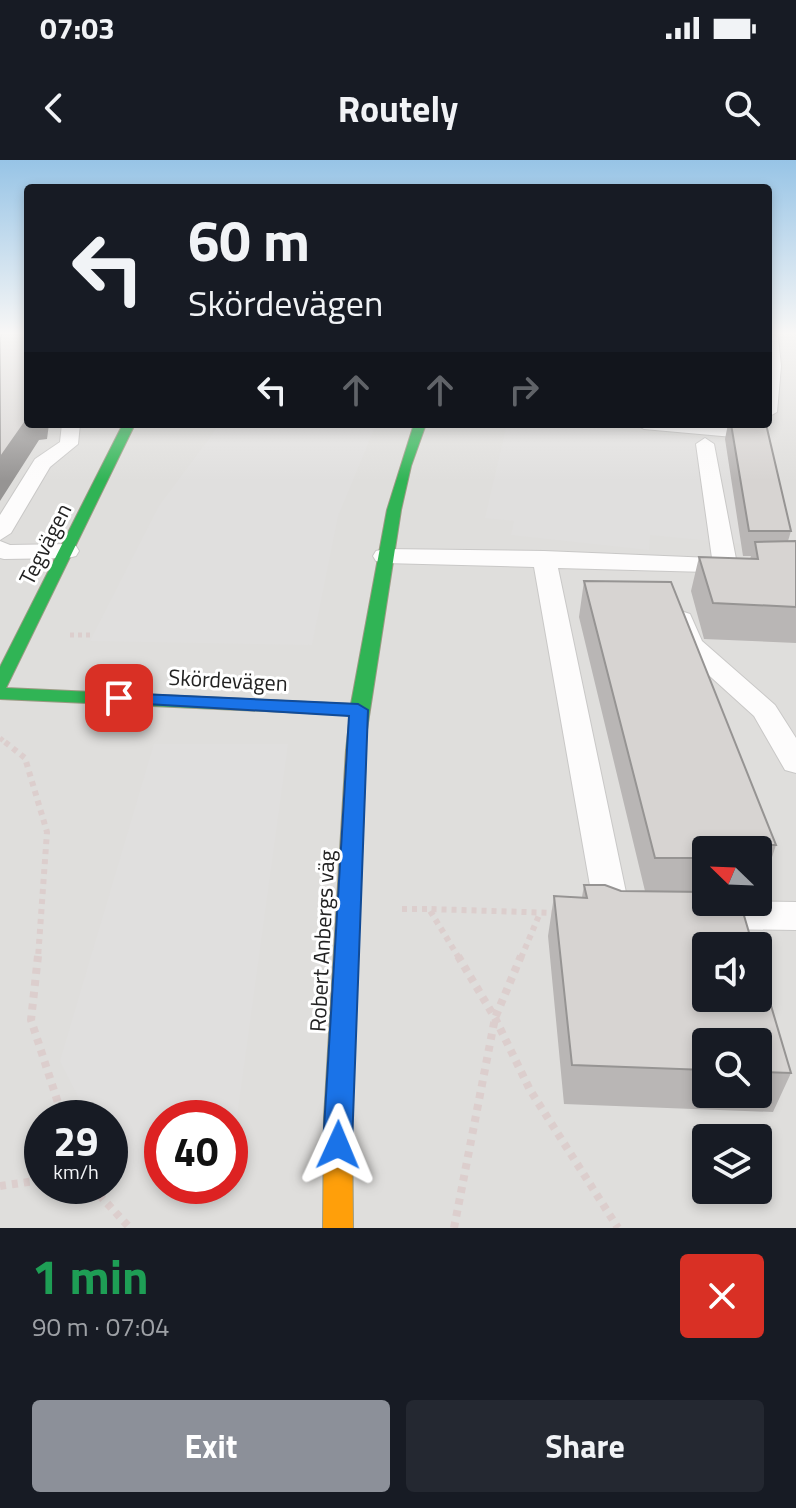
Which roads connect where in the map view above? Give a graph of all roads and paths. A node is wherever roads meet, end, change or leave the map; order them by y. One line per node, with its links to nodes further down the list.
1 (71, 428): 7 (lane)
2 (127, 428): 9 (street, Tegvägen)
3 (418, 428): 10 (street, Robert Anbergs väg)
4 (706, 428): 5 (lane)
5 (743, 428)
6 (705, 444): 12 (lane)
7 (0, 533)
8 (0, 548): 9 (lane)
9 (68, 551): 15 (street, Tegvägen)
10 (384, 556): 11 (lane); 17 (street, Robert Anbergs väg)
11 (544, 558): 12 (lane); 21 (lane)
12 (725, 565): 13 (lane)
13 (791, 566)
14 (659, 602): 19 (lane)
15 (0, 684)
16 (0, 693): 17 (street, Skördevägen)
17 (358, 710): 29 (street, Robert Anbergs väg)
18 (0, 738): 24 (path)
19 (796, 763)
20 (540, 913): 21 (path); 23 (path); 23 (path)
21 (613, 914): 22 (lane)
22 (796, 916)
23 (495, 1018): 30 (path); 31 (path)
24 (57, 1100)
25 (24, 1183): 26 (path)
26 (0, 1186)
27 (108, 1204): 28 (path)
28 (130, 1228)
29 (338, 1228)
30 (454, 1228)
31 (618, 1228)

